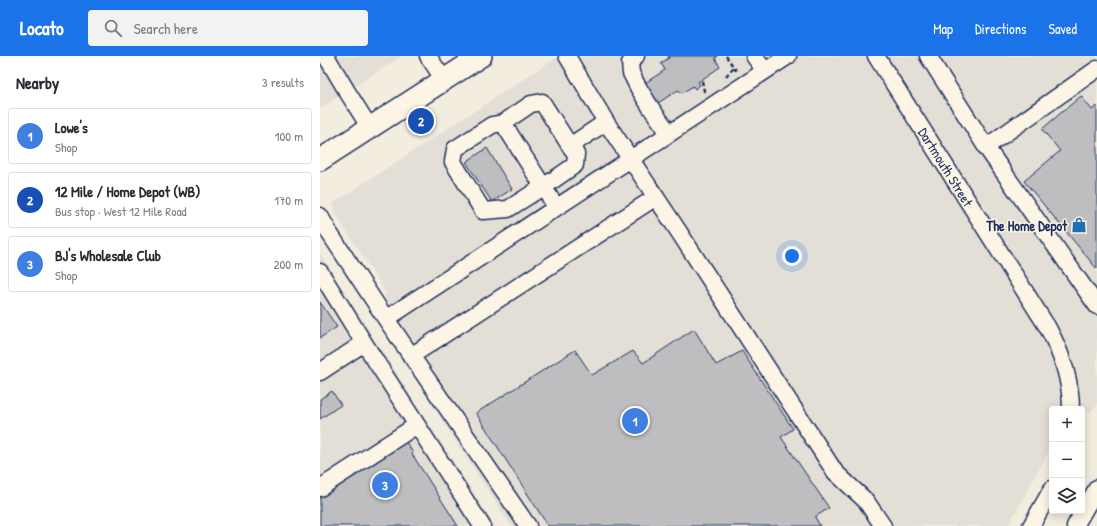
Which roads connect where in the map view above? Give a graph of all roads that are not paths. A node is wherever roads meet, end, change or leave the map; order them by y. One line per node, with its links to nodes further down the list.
1 (326, 56): 15 (street)
2 (428, 56): 12 (street)
3 (481, 56): 12 (main road)
4 (567, 56): 13 (street)
5 (636, 56): 16 (street)
6 (754, 56): 11 (street)
7 (788, 56): 11 (street)
8 (876, 56): 32 (street, Dartmouth Street)
9 (928, 56): 18 (street)
10 (1097, 69): 18 (street)
11 (764, 72): 16 (street)
12 (444, 80): 15 (main road)
13 (606, 122): 17 (street); 19 (street)
14 (503, 123): 17 (street); 21 (street); 21 (street)
15 (370, 128): 20 (main road)
16 (669, 133): 19 (street)
17 (570, 146): 21 (street)
18 (986, 147): 27 (street)
19 (630, 159): 22 (street); 23 (street)
20 (320, 160)
21 (543, 186): 23 (street)
22 (656, 197): 30 (street); 39 (street)
23 (556, 207): 28 (street)
24 (320, 216): 25 (street)
25 (325, 237): 28 (street)
26 (320, 272): 29 (street)
27 (1097, 306)
28 (386, 319): 30 (street)
29 (364, 343): 31 (street); 33 (street)
30 (411, 356): 38 (street)
31 (320, 372)
32 (1071, 406)
33 (417, 425): 34 (street); 37 (street)
34 (321, 485)
35 (1097, 488): 41 (street)
36 (1049, 494): 40 (street)
37 (482, 526)
38 (528, 526)
39 (883, 526)
40 (1031, 526)
41 (1075, 526)

